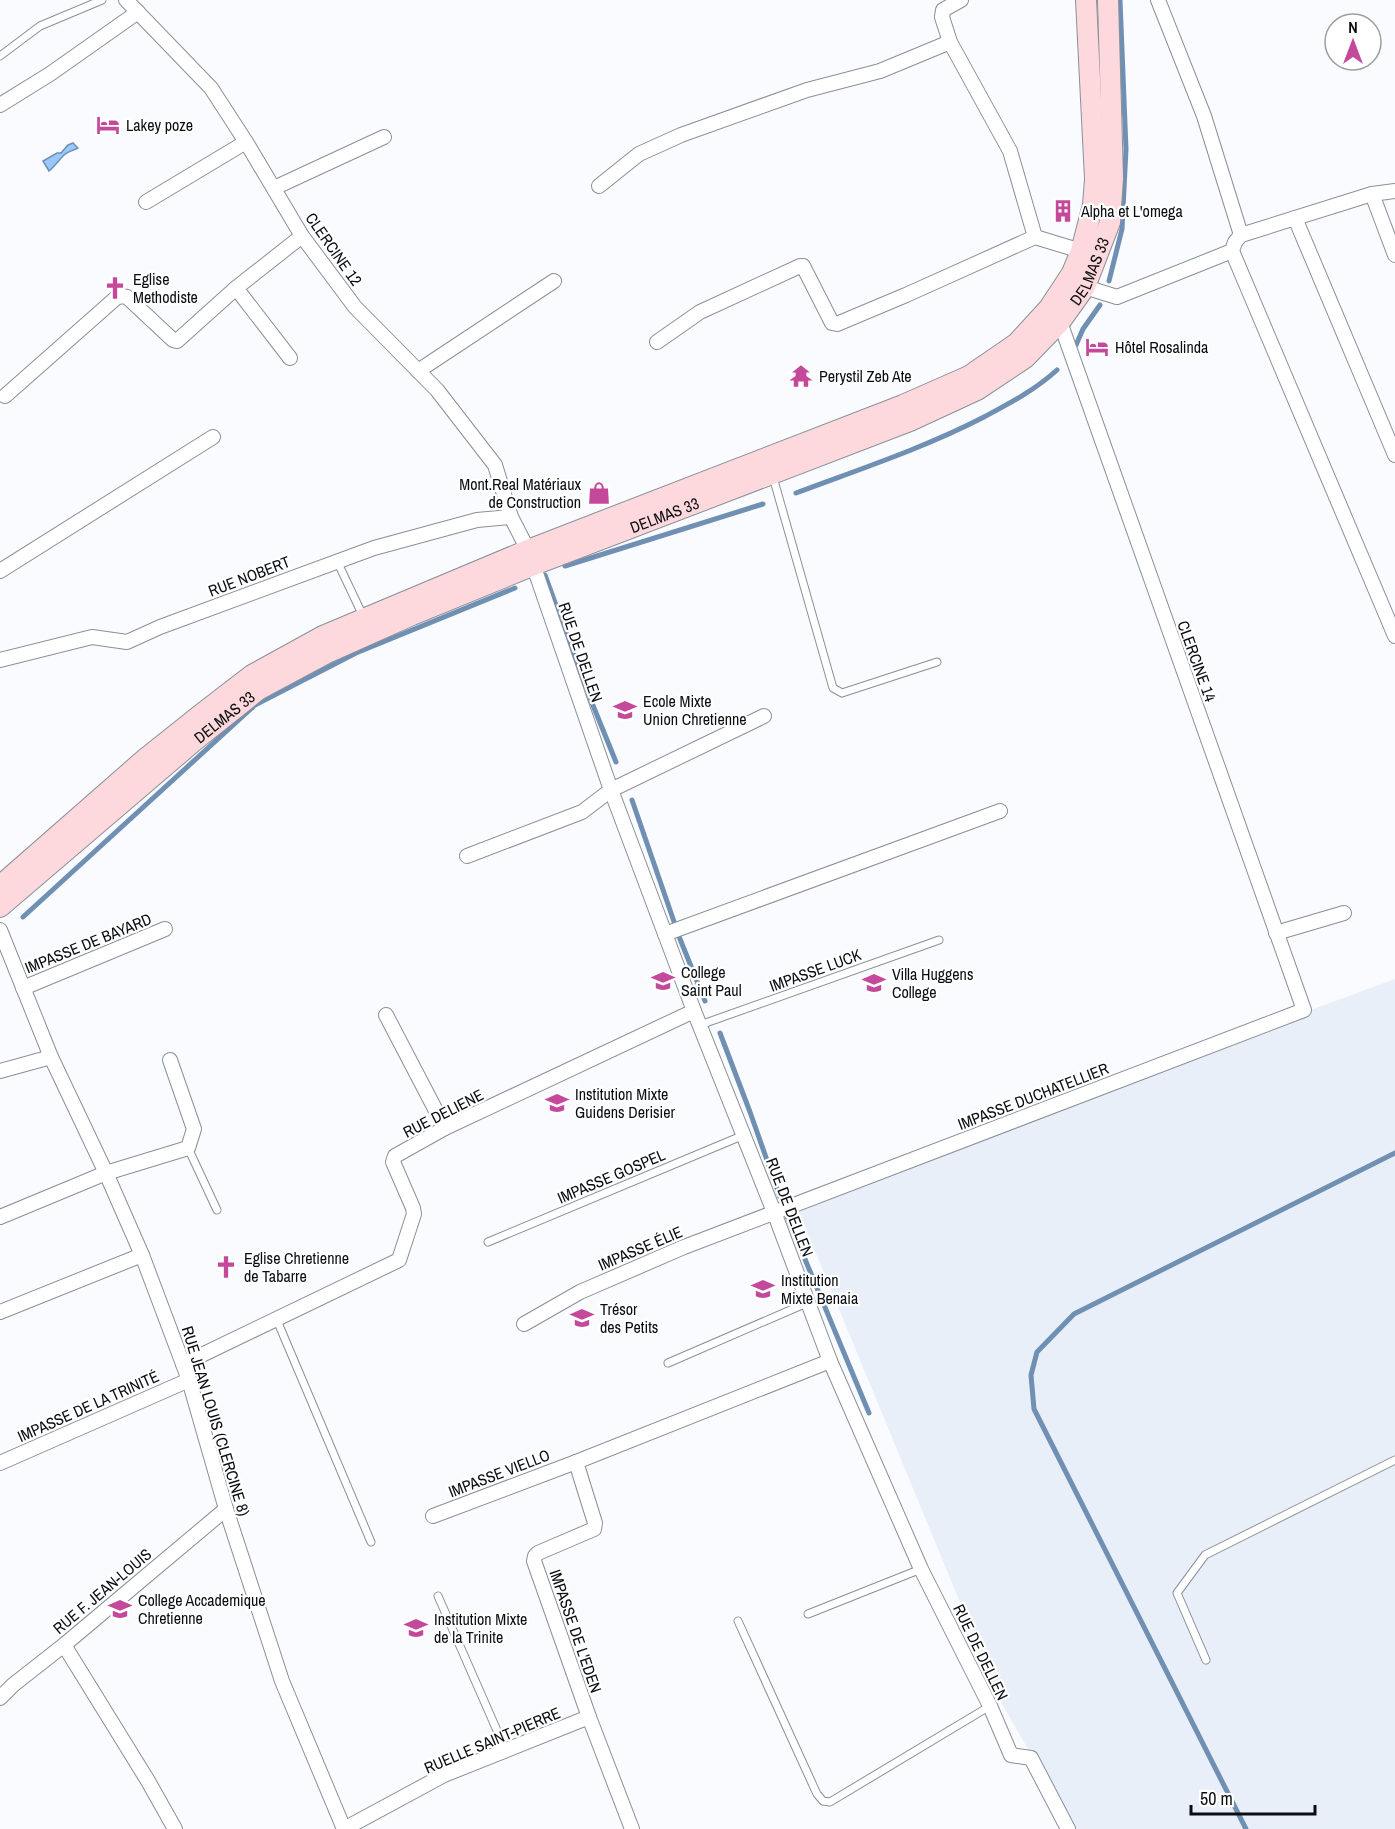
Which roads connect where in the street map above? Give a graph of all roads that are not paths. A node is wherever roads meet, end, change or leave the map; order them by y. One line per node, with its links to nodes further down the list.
1 (102, 0): 9 (lane)
2 (126, 0): 7 (street, CLERCINE 12)
3 (962, 0): 8 (street)
4 (1086, 0): 22 (main road, DELMAS 33)
5 (1108, 0): 26 (main road, DELMAS 33)
6 (1158, 0): 19 (street)
7 (138, 12): 10 (street); 12 (street, CLERCINE 12)
8 (950, 42): 13 (street); 21 (street)
9 (0, 56)
10 (0, 105)
11 (384, 137): 14 (street)
12 (246, 142): 14 (street, CLERCINE 12); 17 (street)
13 (599, 186)
14 (274, 188): 20 (street, CLERCINE 12)
15 (1395, 191): 16 (street)
16 (1372, 194): 18 (street); 24 (street)
17 (146, 202)
18 (1295, 218): 19 (street); 34 (street)
19 (1241, 235): 23 (street)
20 (302, 236): 27 (street); 31 (street, CLERCINE 12)
21 (1035, 237): 22 (street); 29 (street)
22 (1082, 251): 37 (main road, DELMAS 33)
23 (1232, 251): 26 (street); 41 (street)
24 (1395, 255)
25 (554, 281): 31 (street)
26 (1085, 287): 28 (main road, DELMAS 33)
27 (236, 288): 30 (street); 32 (street)
28 (1060, 322): 35 (main road, DELMAS 33); 53 (street, CLERCINE 14)
29 (657, 342)
30 (290, 358)
31 (418, 371): 36 (street, CLERCINE 12)
32 (5, 396)
33 (213, 437): 39 (street)
34 (1395, 455)
35 (772, 474): 37 (main road, DELMAS 33); 43 (lane)
36 (511, 517): 37 (street, RUE DE DELLEN); 38 (street, RUE NOBERT)
37 (531, 557): 40 (main road, DELMAS 33); 45 (street, RUE DE DELLEN); 49 (main road, DELMAS 33)
38 (337, 561): 40 (lane); 42 (street, RUE NOBERT)
39 (0, 571)
40 (364, 618): 48 (main road, DELMAS 33)
41 (1395, 636)
42 (0, 660)
43 (937, 662)
44 (764, 716): 45 (street)
45 (611, 790): 47 (street); 54 (street, RUE DE DELLEN)
46 (1000, 811): 54 (street)
47 (467, 856)
48 (0, 886)
49 (0, 907)
50 (1344, 913): 53 (street)
51 (165, 929): 56 (street, IMPASSE DE BAYARD)
52 (0, 930): 56 (street, RUE JEAN LOUIS (CLERCINE 8))
53 (1276, 933): 57 (street, CLERCINE 14)
54 (665, 934): 58 (street, RUE DE DELLEN)
55 (939, 940): 60 (lane, IMPASSE LUCK)
56 (23, 988): 61 (street, RUE JEAN LOUIS (CLERCINE 8))
57 (1304, 1010): 69 (street, IMPASSE DUCHATELLIER)
58 (694, 1011): 60 (street, RUE DE DELLEN); 64 (street, RUE DELIENE)
59 (386, 1015): 64 (street)
60 (700, 1025): 65 (street, RUE DE DELLEN)
61 (51, 1057): 63 (street); 67 (street, RUE JEAN LOUIS (CLERCINE 8))
62 (170, 1060): 66 (street)
63 (0, 1071)
64 (445, 1128): 75 (street, RUE DELIENE)
65 (744, 1135): 69 (street, RUE DE DELLEN); 71 (lane, IMPASSE GOSPEL)
66 (188, 1148): 67 (street); 68 (lane)
67 (106, 1173): 70 (street); 72 (street, RUE JEAN LOUIS (CLERCINE 8))
68 (217, 1210)
69 (774, 1212): 73 (street, RUE DE DELLEN); 76 (street, IMPASSE ÉLIE)
70 (0, 1218)
71 (488, 1242)
72 (142, 1255): 74 (street); 79 (street, RUE JEAN LOUIS (CLERCINE 8))
73 (809, 1302): 77 (street, RUE DE DELLEN); 78 (lane)
74 (0, 1312)
75 (276, 1318): 79 (street, RUE DELIENE); 86 (lane)
76 (524, 1324)
77 (830, 1361): 82 (street); 87 (street, RUE DE DELLEN)
78 (668, 1363)
79 (183, 1364): 80 (street, RUE JEAN LOUIS (CLERCINE 8))
80 (189, 1380): 83 (street, IMPASSE DE LA TRINITÉ); 84 (street, RUE JEAN LOUIS (CLERCINE 8))
81 (1395, 1460): 92 (lane)
82 (576, 1462): 85 (street, IMPASSE VIELLO); 95 (street, IMPASSE DE L'EDEN)
83 (0, 1463)
84 (226, 1509): 91 (street, RUE F. JEAN-LOUIS); 98 (street, RUE JEAN LOUIS (CLERCINE 8))
85 (434, 1516)
86 (371, 1542)
87 (921, 1569): 89 (lane); 94 (street, RUE DE DELLEN)
88 (438, 1596): 96 (lane)
89 (808, 1614)
90 (738, 1621): 94 (lane)
91 (64, 1645): 93 (street, RUE F. JEAN-LOUIS); 97 (street)
92 (1206, 1660)
93 (0, 1698)
94 (990, 1706): 100 (street, RUE DE DELLEN)
95 (589, 1717): 96 (street, RUELLE SAINT-PIERRE); 99 (street, IMPASSE DE L'EDEN)
96 (506, 1751): 98 (street, RUELLE SAINT-PIERRE)
97 (175, 1829)
98 (344, 1829)
99 (632, 1829)
100 (1068, 1829)

